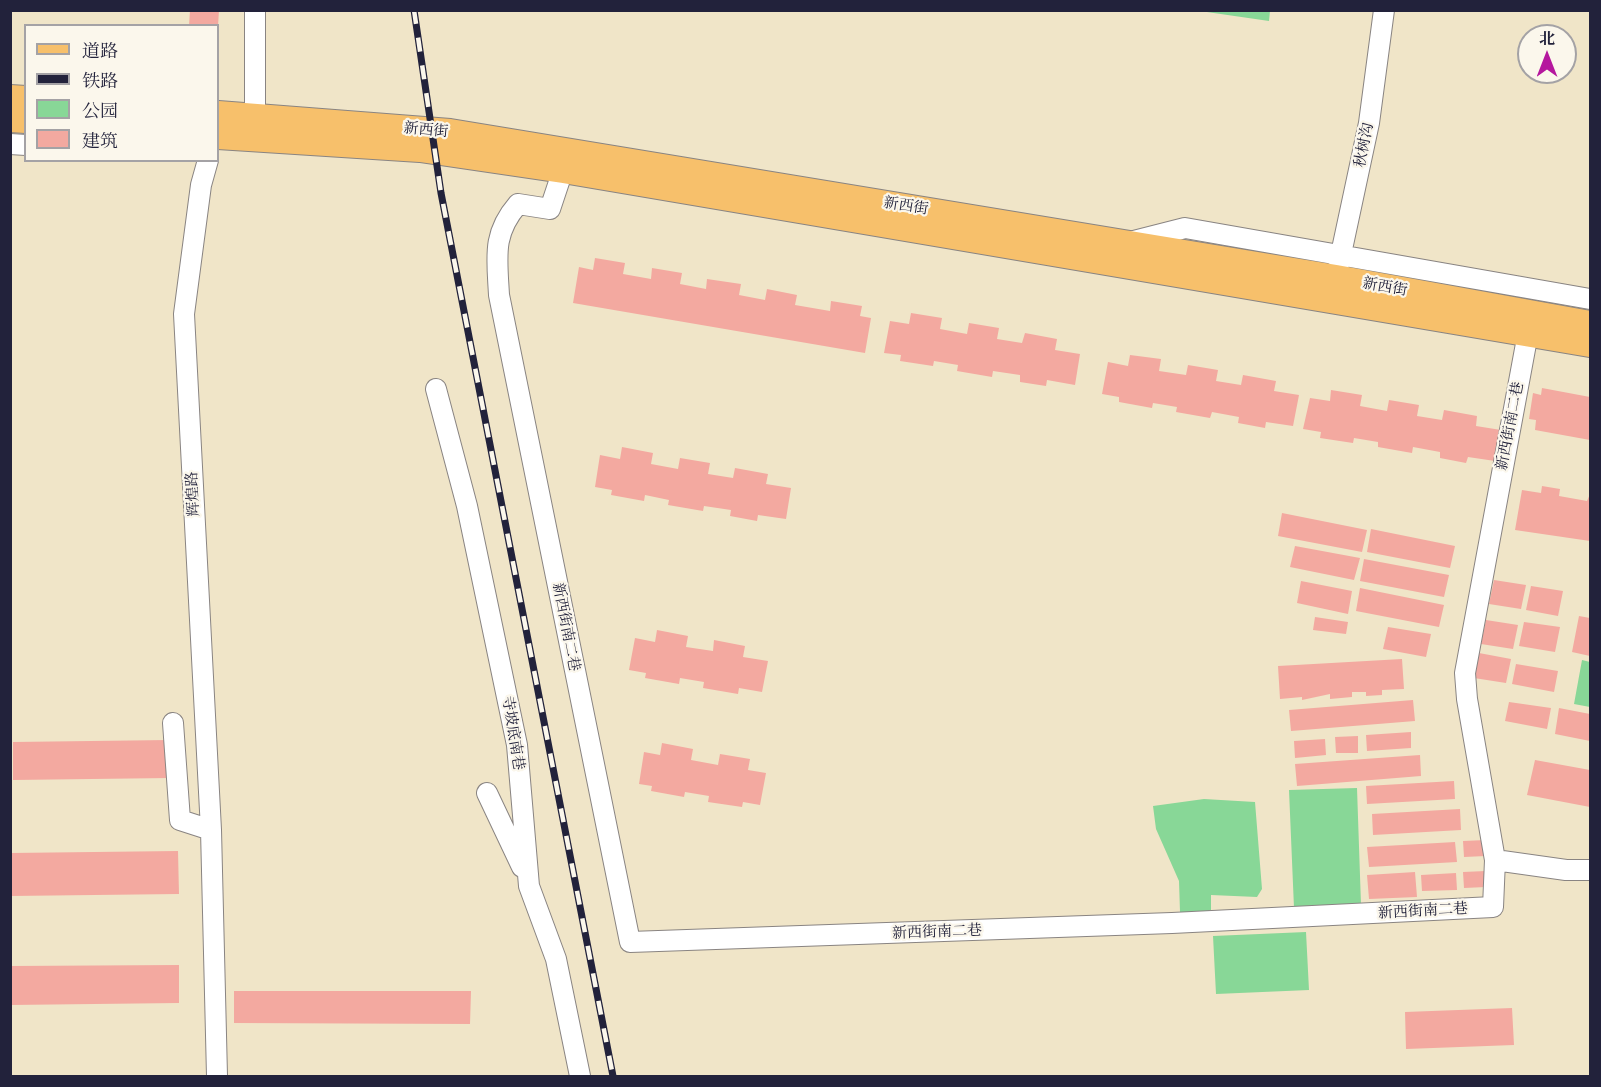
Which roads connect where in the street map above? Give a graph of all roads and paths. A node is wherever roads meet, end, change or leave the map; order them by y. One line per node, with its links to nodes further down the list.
1 (255, 10): 4 (street)
2 (1384, 10): 9 (street, 秋树沟)
3 (219, 114): 4 (main road, 新西街)
4 (255, 116): 5 (street); 9 (main road, 新西街)
5 (219, 134)
6 (219, 135): 8 (main road, 新西街)
7 (207, 162): 17 (street, 辉煌路)
8 (563, 170): 12 (main road, 新西街); 18 (street, 新西街南二巷)
9 (1338, 267): 10 (street); 11 (main road, 新西街)
10 (1590, 298)
11 (1590, 324)
12 (1528, 333): 13 (main road, 新西街); 18 (street, 新西街南二巷)
13 (1590, 344)
14 (436, 389): 20 (street, 寺坡底南巷)
15 (173, 723): 17 (street)
16 (488, 793): 20 (street)
17 (211, 830): 21 (street, 辉煌路)
18 (1495, 860): 19 (street)
19 (1590, 870)
20 (529, 886): 22 (street, 寺坡底南巷)
21 (217, 1077)
22 (580, 1077)

